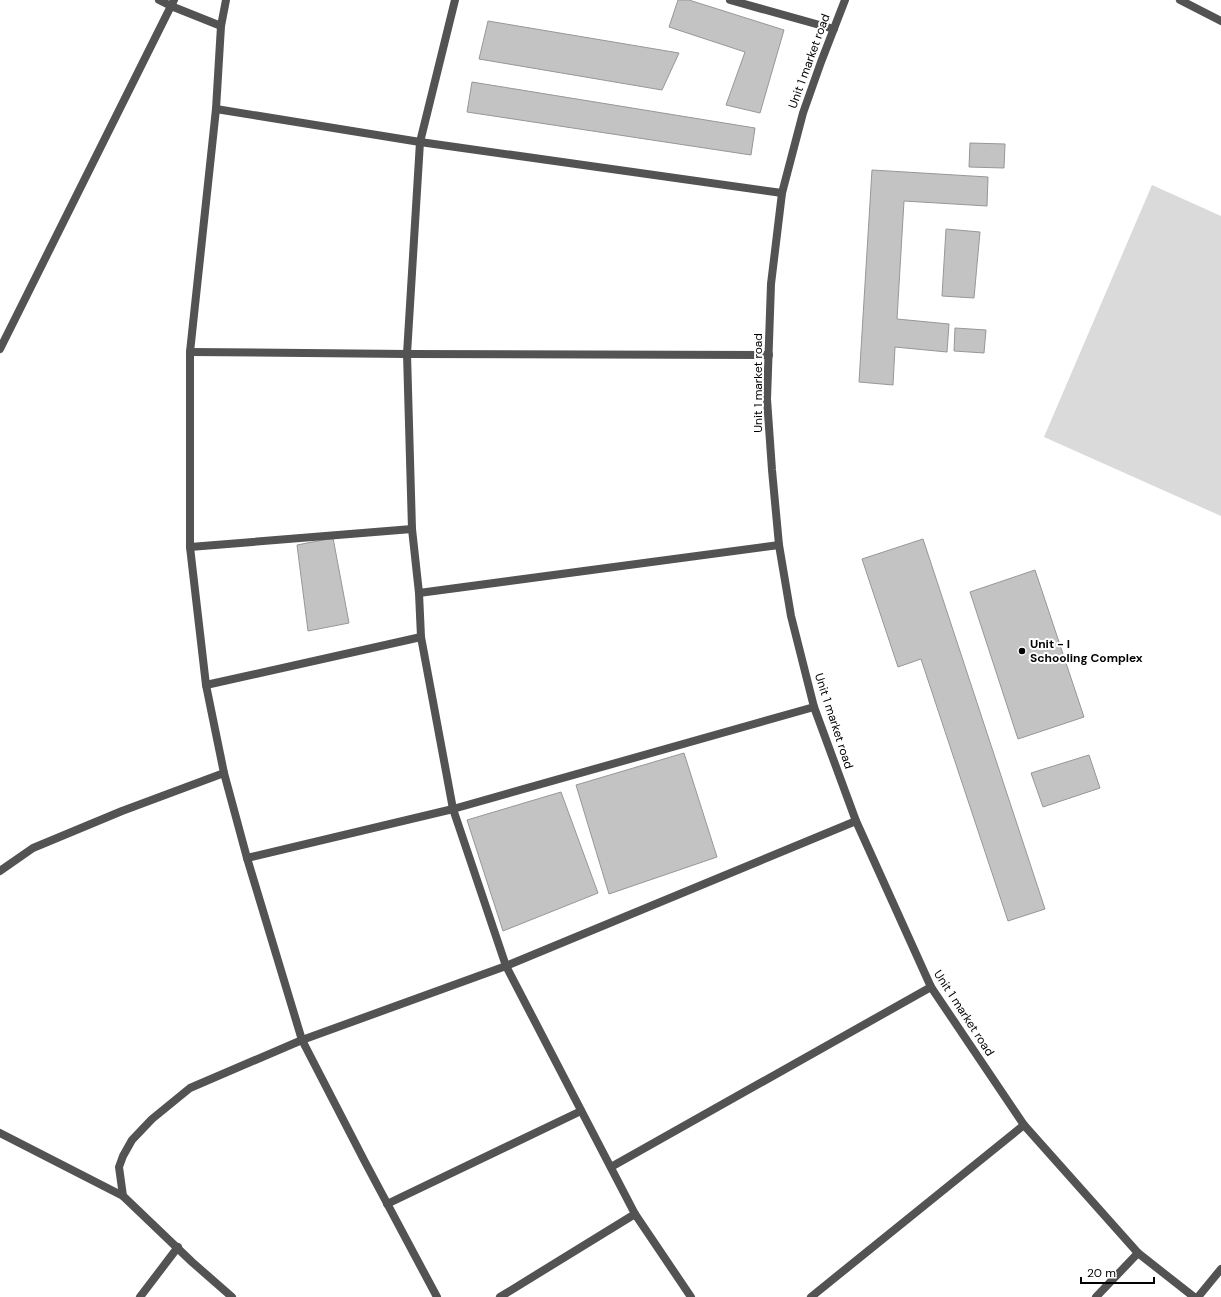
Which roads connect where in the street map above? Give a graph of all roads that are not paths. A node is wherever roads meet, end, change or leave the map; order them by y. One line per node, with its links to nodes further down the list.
1 (159, 0): 7 (street)
2 (226, 0): 9 (street)
3 (455, 0): 12 (street)
4 (730, 0): 10 (street)
5 (845, 0): 10 (street, Unit 1 market road)
6 (1180, 0): 8 (street)
7 (172, 3): 9 (street); 14 (street)
8 (1221, 21)
9 (221, 26): 11 (street)
10 (834, 29): 13 (street, Unit 1 market road)
11 (216, 109): 12 (street); 15 (street)
12 (420, 142): 13 (street); 16 (street)
13 (782, 193): 17 (street, Unit 1 market road)
14 (0, 349)
15 (190, 352): 16 (street); 20 (street)
16 (407, 354): 17 (street); 18 (street)
17 (769, 355): 19 (street, Unit 1 market road)
18 (412, 529): 20 (street); 21 (street)
19 (779, 545): 21 (street); 24 (street, Unit 1 market road)
20 (190, 547): 23 (street)
21 (419, 593): 22 (street)
22 (421, 637): 23 (street); 26 (street)
23 (206, 685): 25 (street)
24 (814, 707): 26 (street); 27 (street, Unit 1 market road)
25 (224, 773): 28 (street); 29 (street)
26 (453, 809): 28 (street); 30 (street)
27 (856, 821): 30 (street); 31 (street, Unit 1 market road)
28 (247, 858): 32 (street)
29 (0, 871)
30 (506, 966): 32 (street); 33 (street)
31 (931, 987): 34 (street, Unit 1 market road); 36 (street)
32 (302, 1040): 37 (street); 38 (street)
33 (581, 1111): 36 (street); 38 (street)
34 (1024, 1125): 41 (street, Unit 1 market road); 48 (street)
35 (0, 1133): 37 (street)
36 (611, 1167): 39 (street)
37 (123, 1196): 40 (street)
38 (387, 1204): 45 (street)
39 (635, 1214): 46 (street); 47 (street)
40 (178, 1247): 43 (street); 44 (street)
41 (1138, 1253): 49 (street); 50 (street, Unit 1 market road)
42 (1221, 1269): 51 (street)
43 (140, 1297)
44 (232, 1297)
45 (437, 1297)
46 (500, 1297)
47 (691, 1297)
48 (811, 1297)
49 (1096, 1297)
50 (1194, 1297)
51 (1198, 1297)

